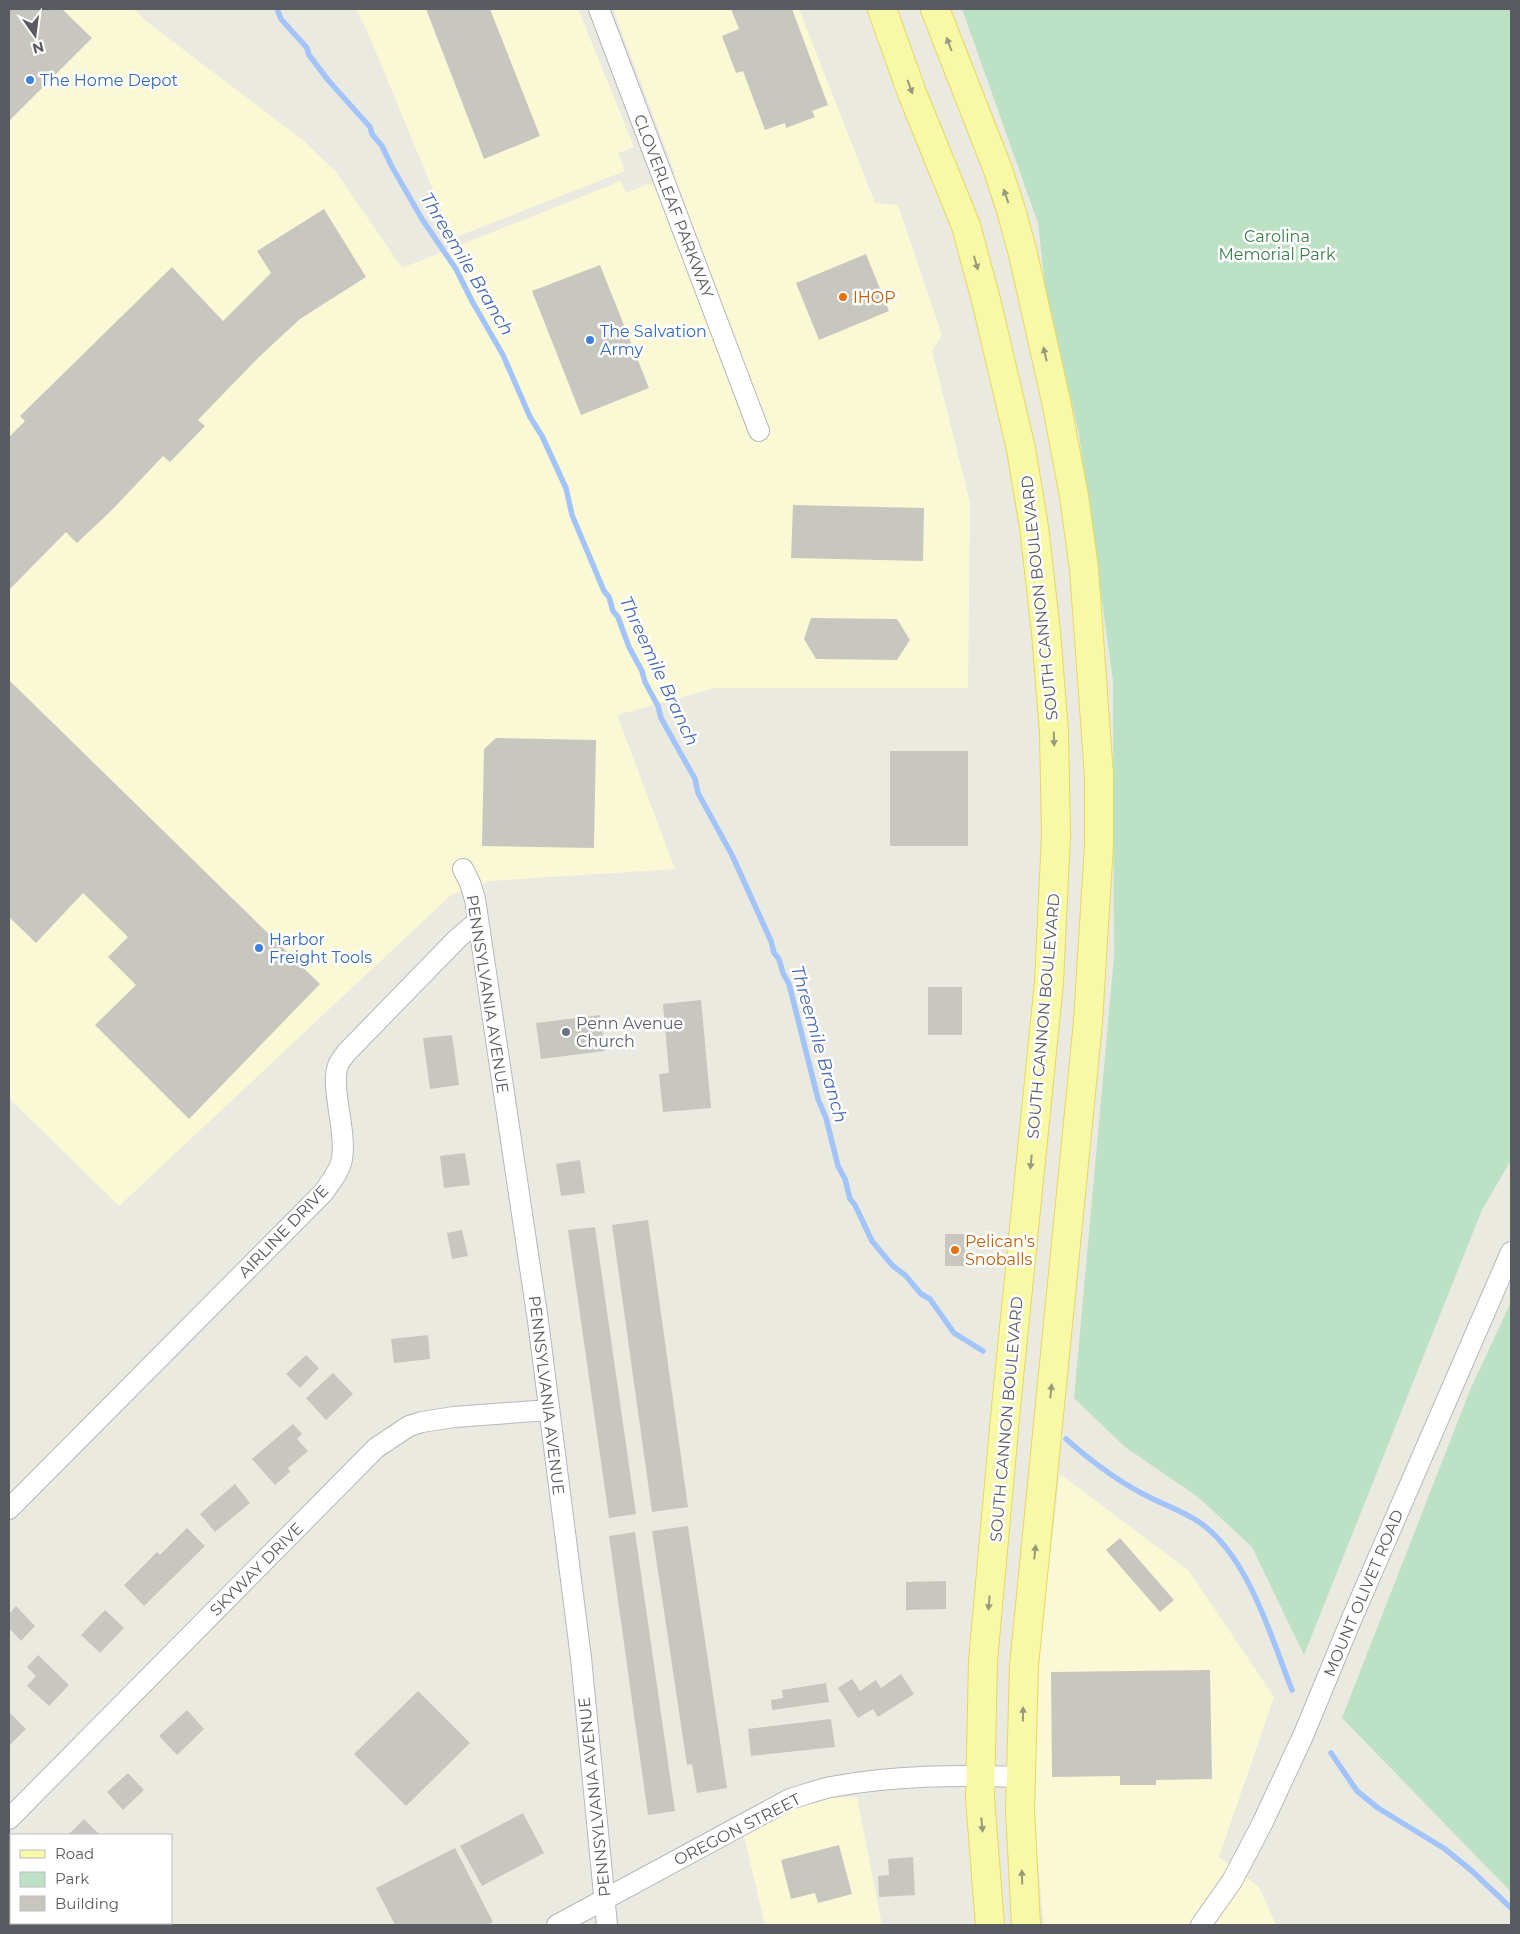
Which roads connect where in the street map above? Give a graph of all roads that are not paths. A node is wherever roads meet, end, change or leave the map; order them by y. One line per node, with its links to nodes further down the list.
1 (599, 9): 4 (street, CLOVERLEAF PARKWAY)
2 (882, 9): 10 (main road, SOUTH CANNON BOULEVARD, one-way to 10)
3 (935, 9): 11 (main road, one-way to 3)
4 (759, 431)
5 (463, 869): 6 (street, PENNSYLVANIA AVENUE)
6 (478, 921): 8 (street, PENNSYLVANIA AVENUE); 9 (street, AIRLINE DRIVE)
7 (1511, 1252): 18 (street, MOUNT OLIVET ROAD)
8 (549, 1410): 12 (street, SKYWAY DRIVE); 13 (street, PENNSYLVANIA AVENUE)
9 (9, 1509)
10 (981, 1776): 11 (street, OREGON STREET); 13 (street, OREGON STREET); 16 (main road, SOUTH CANNON BOULEVARD, one-way to 16)
11 (1021, 1777): 17 (main road, one-way to 11)
12 (9, 1819)
13 (604, 1900): 14 (street, OREGON STREET); 15 (street, PENNSYLVANIA AVENUE)
14 (558, 1925)
15 (607, 1925)
16 (990, 1925)
17 (1026, 1925)
18 (1201, 1925)

